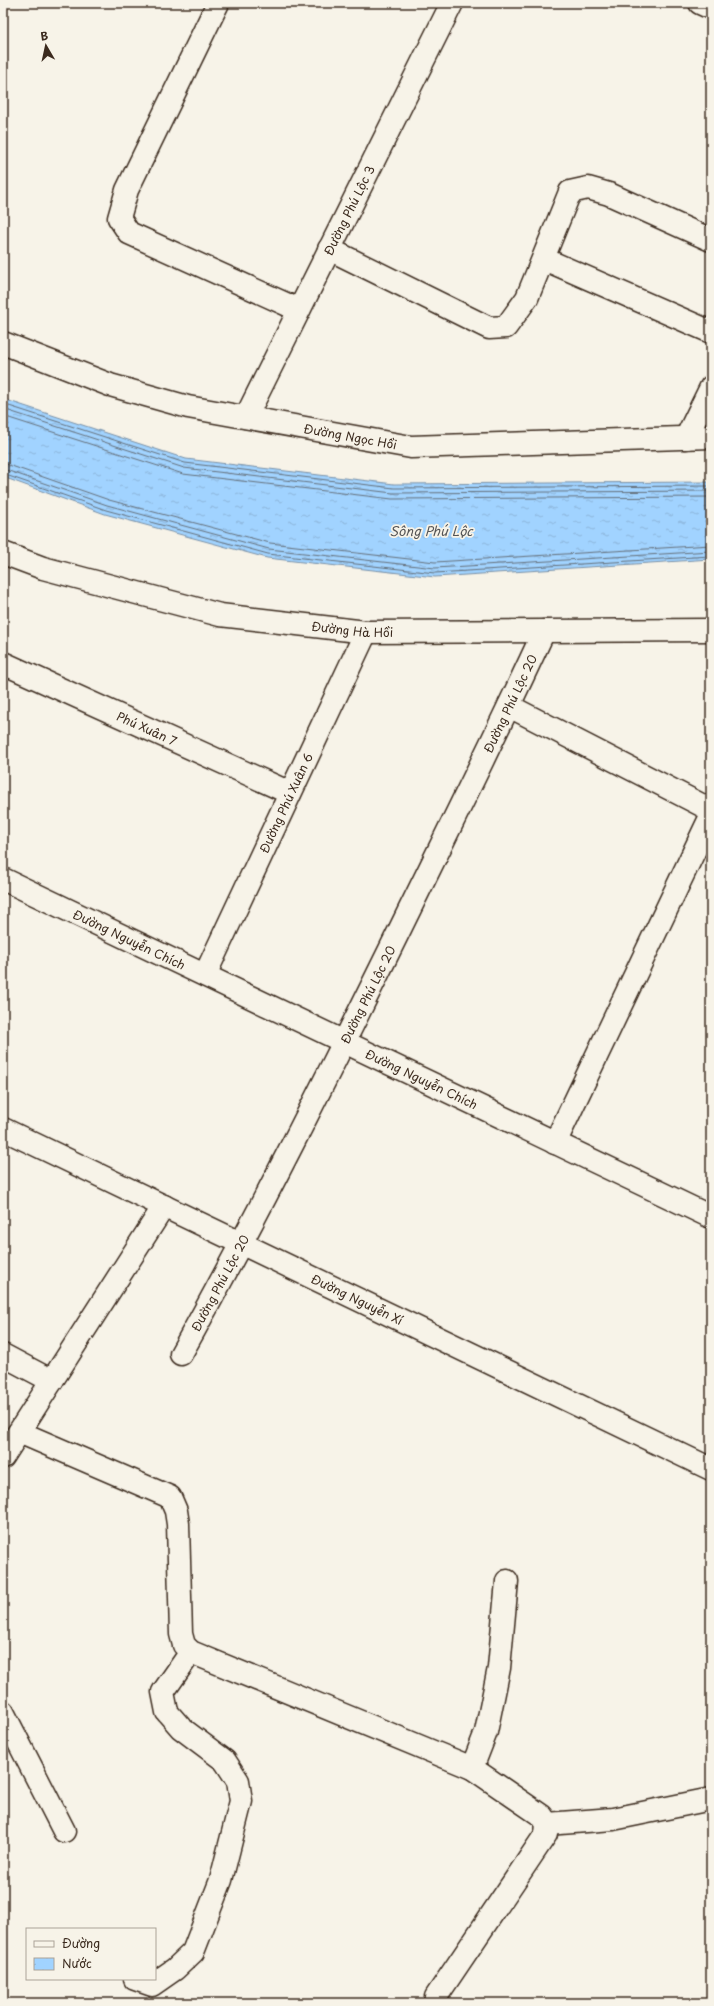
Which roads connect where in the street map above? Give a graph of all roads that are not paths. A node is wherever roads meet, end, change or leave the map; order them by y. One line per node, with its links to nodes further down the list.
1 (218, 3): 8 (street)
2 (452, 3): 6 (street, Đường Phú Lộc 3)
3 (700, 3): 4 (street)
4 (711, 8)
5 (711, 240): 7 (street)
6 (329, 249): 7 (street); 8 (street, Đường Phú Lộc 3)
7 (544, 258): 9 (street)
8 (299, 310): 12 (street, Đường Phú Lộc 3)
9 (711, 332)
10 (3, 343): 12 (street, Đường Ngọc Hồi)
11 (711, 387): 14 (street)
12 (246, 417): 14 (street, Đường Ngọc Hồi)
13 (711, 437): 14 (street, Đường Ngọc Hồi)
14 (686, 438)
15 (3, 553): 18 (street, Đường Hà Hồi)
16 (711, 630): 17 (street, Đường Hà Hồi)
17 (544, 631): 18 (street, Đường Hà Hồi); 20 (street, Đường Phú Lộc 20)
18 (366, 632): 21 (street, Đường Phú Xuân 6)
19 (3, 663): 21 (street, Phú Xuân 7)
20 (509, 706): 22 (street); 26 (street, Đường Phú Lộc 20)
21 (290, 793): 25 (street, Đường Phú Xuân 6)
22 (711, 810)
23 (711, 816): 28 (street)
24 (3, 879): 25 (street, Đường Nguyễn Chích)
25 (205, 975): 26 (street, Đường Nguyễn Chích)
26 (344, 1041): 28 (street, Đường Nguyễn Chích); 31 (street, Đường Phú Lộc 20)
27 (3, 1129): 29 (street, Đường Nguyễn Xí)
28 (555, 1143): 30 (street, Đường Nguyễn Chích)
29 (164, 1206): 31 (street, Đường Nguyễn Xí); 34 (street)
30 (711, 1217)
31 (242, 1244): 32 (street, Đường Phú Lộc 20); 37 (street, Đường Nguyễn Xí)
32 (181, 1354)
33 (3, 1355): 34 (street)
34 (52, 1381): 35 (street)
35 (19, 1432): 36 (street); 39 (street)
36 (3, 1457)
37 (711, 1469)
38 (507, 1581): 41 (street)
39 (191, 1652): 41 (street); 45 (street)
40 (3, 1712): 44 (street)
41 (472, 1768): 43 (street)
42 (711, 1799): 43 (street)
43 (547, 1824): 46 (street)
44 (64, 1831)
45 (138, 1980)
46 (435, 2003)

